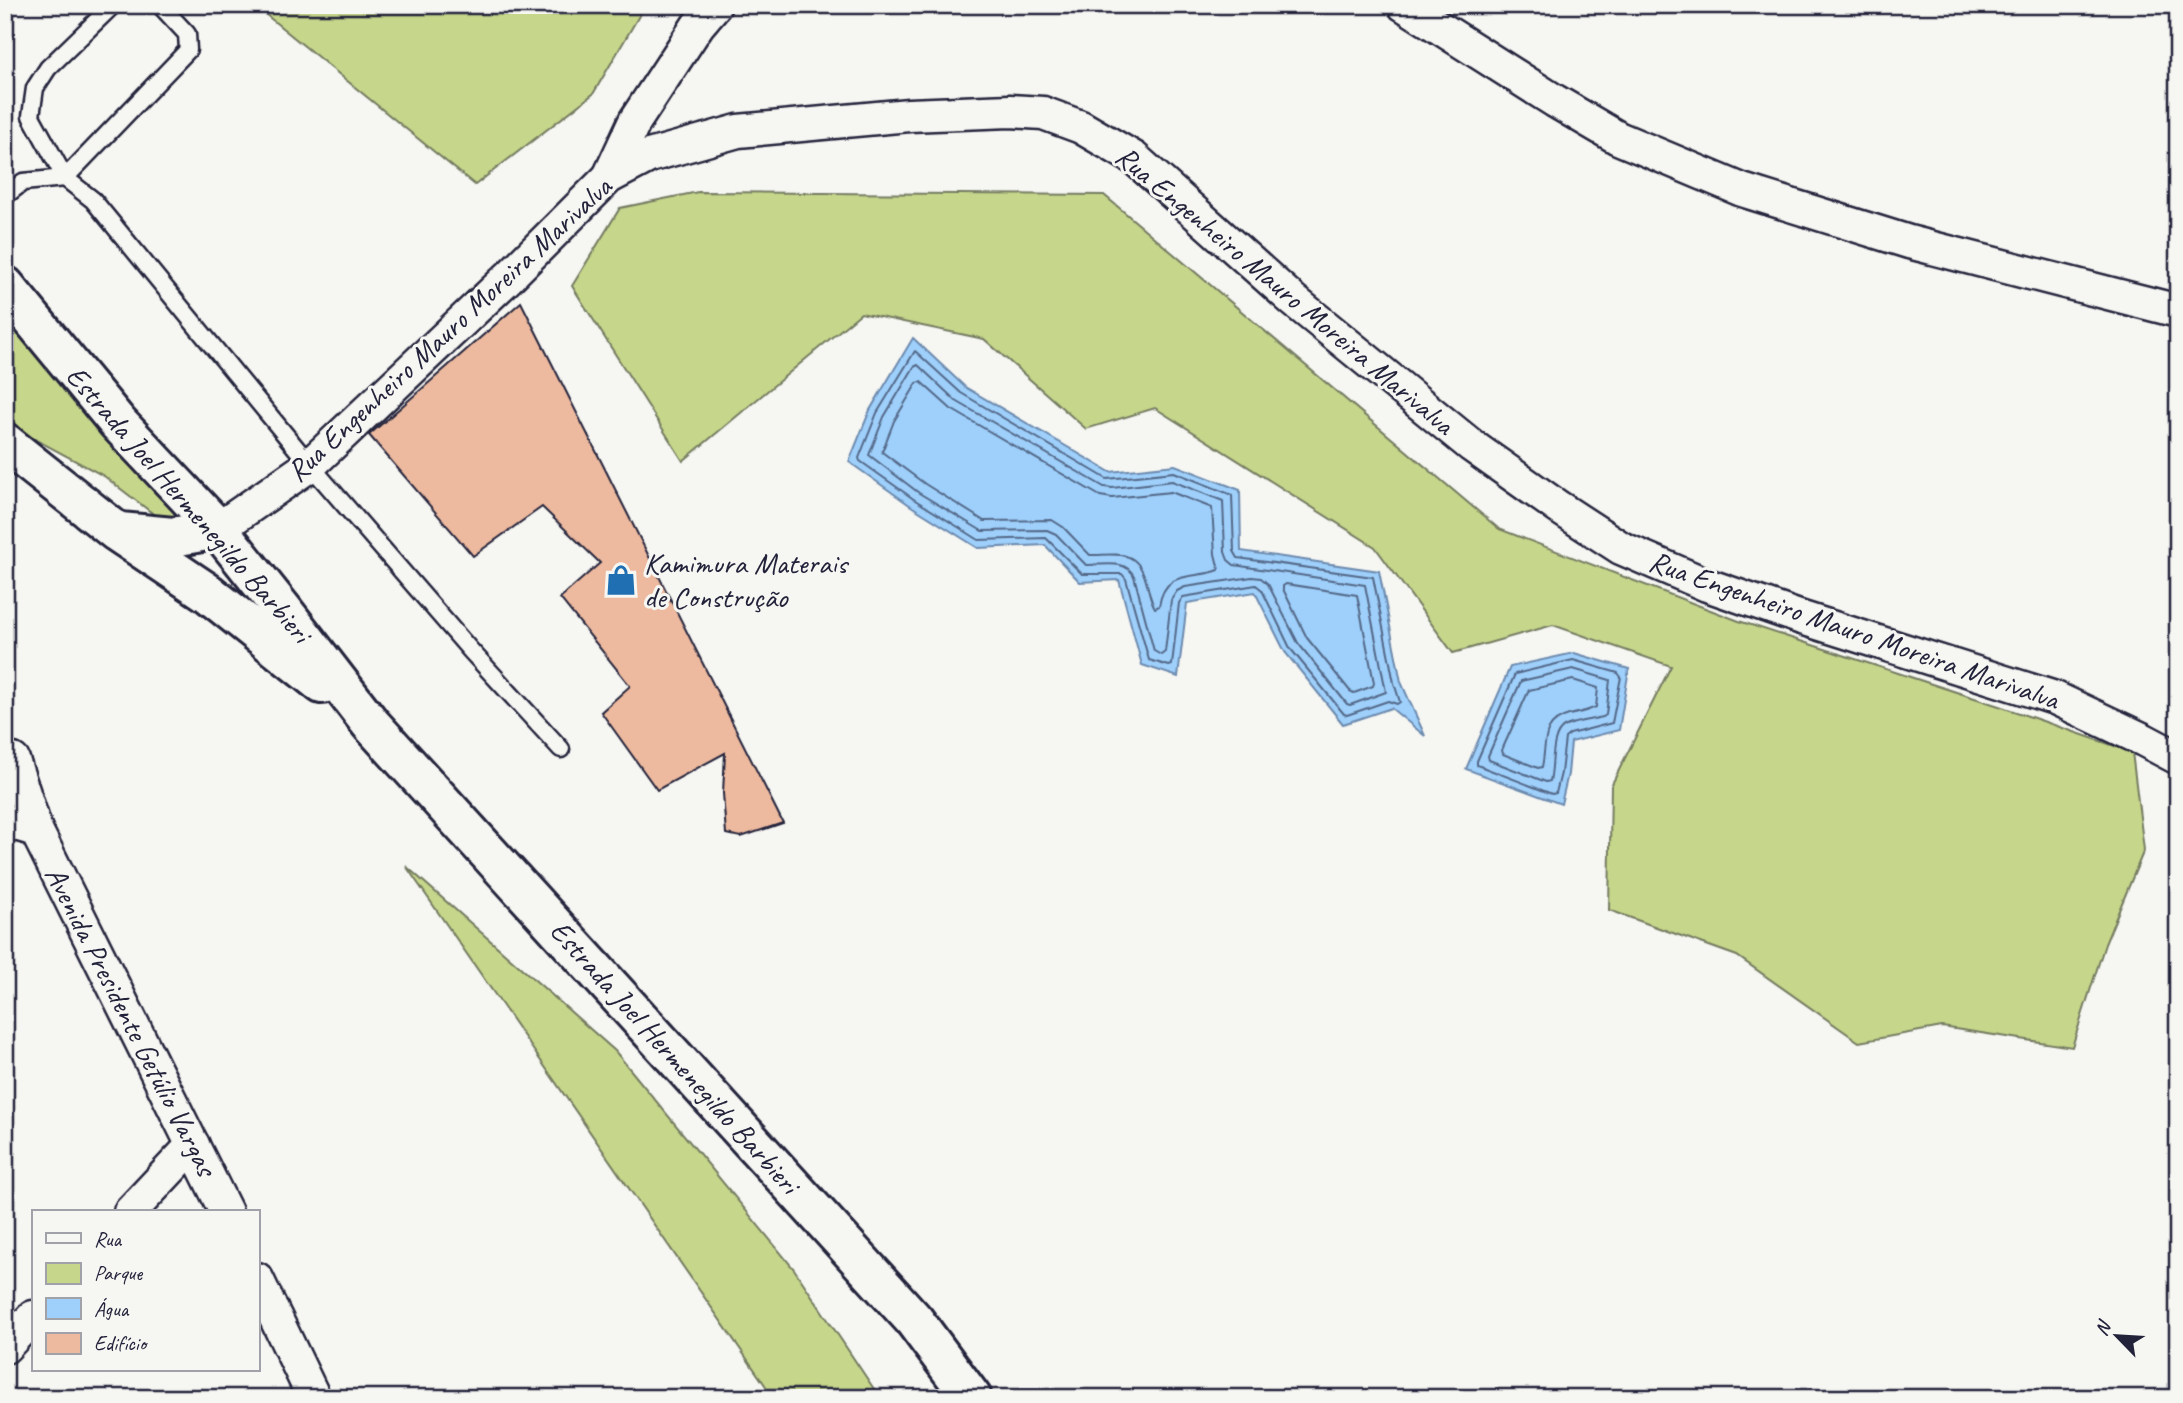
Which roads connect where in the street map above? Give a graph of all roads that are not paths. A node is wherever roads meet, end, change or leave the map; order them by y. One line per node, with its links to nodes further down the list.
1 (113, 5): 6 (lane)
2 (159, 5): 6 (lane)
3 (715, 5): 5 (street)
4 (1404, 5): 9 (street)
5 (609, 177): 11 (street, Rua Engenheiro Mauro Moreira Marivalva); 16 (street, Rua Engenheiro Mauro Moreira Marivalva)
6 (65, 178): 7 (lane); 11 (lane)
7 (5, 196)
8 (5, 286): 12 (street, Estrada Joel Hermenegildo Barbieri)
9 (2178, 311)
10 (5, 443): 13 (street, Estrada Joel Hermenegildo Barbieri)
11 (310, 465): 12 (street, Rua Engenheiro Mauro Moreira Marivalva); 15 (lane)
12 (218, 529): 13 (street); 14 (street, Estrada Joel Hermenegildo Barbieri)
13 (117, 532): 14 (street, Estrada Joel Hermenegildo Barbieri)
14 (370, 723): 27 (street, Estrada Joel Hermenegildo Barbieri)
15 (561, 749)
16 (2178, 758)
17 (8, 761): 19 (street, Avenida Presidente Getúlio Vargas)
18 (5, 821): 19 (street, Avenida Presidente Getúlio Vargas)
19 (36, 830): 20 (street, Avenida Presidente Getúlio Vargas)
20 (193, 1145): 21 (street); 22 (street, Avenida Presidente Getúlio Vargas)
21 (132, 1210)
22 (225, 1210)
23 (259, 1283): 26 (street)
24 (32, 1318): 25 (street)
25 (5, 1347)
26 (314, 1398)
27 (972, 1398)

